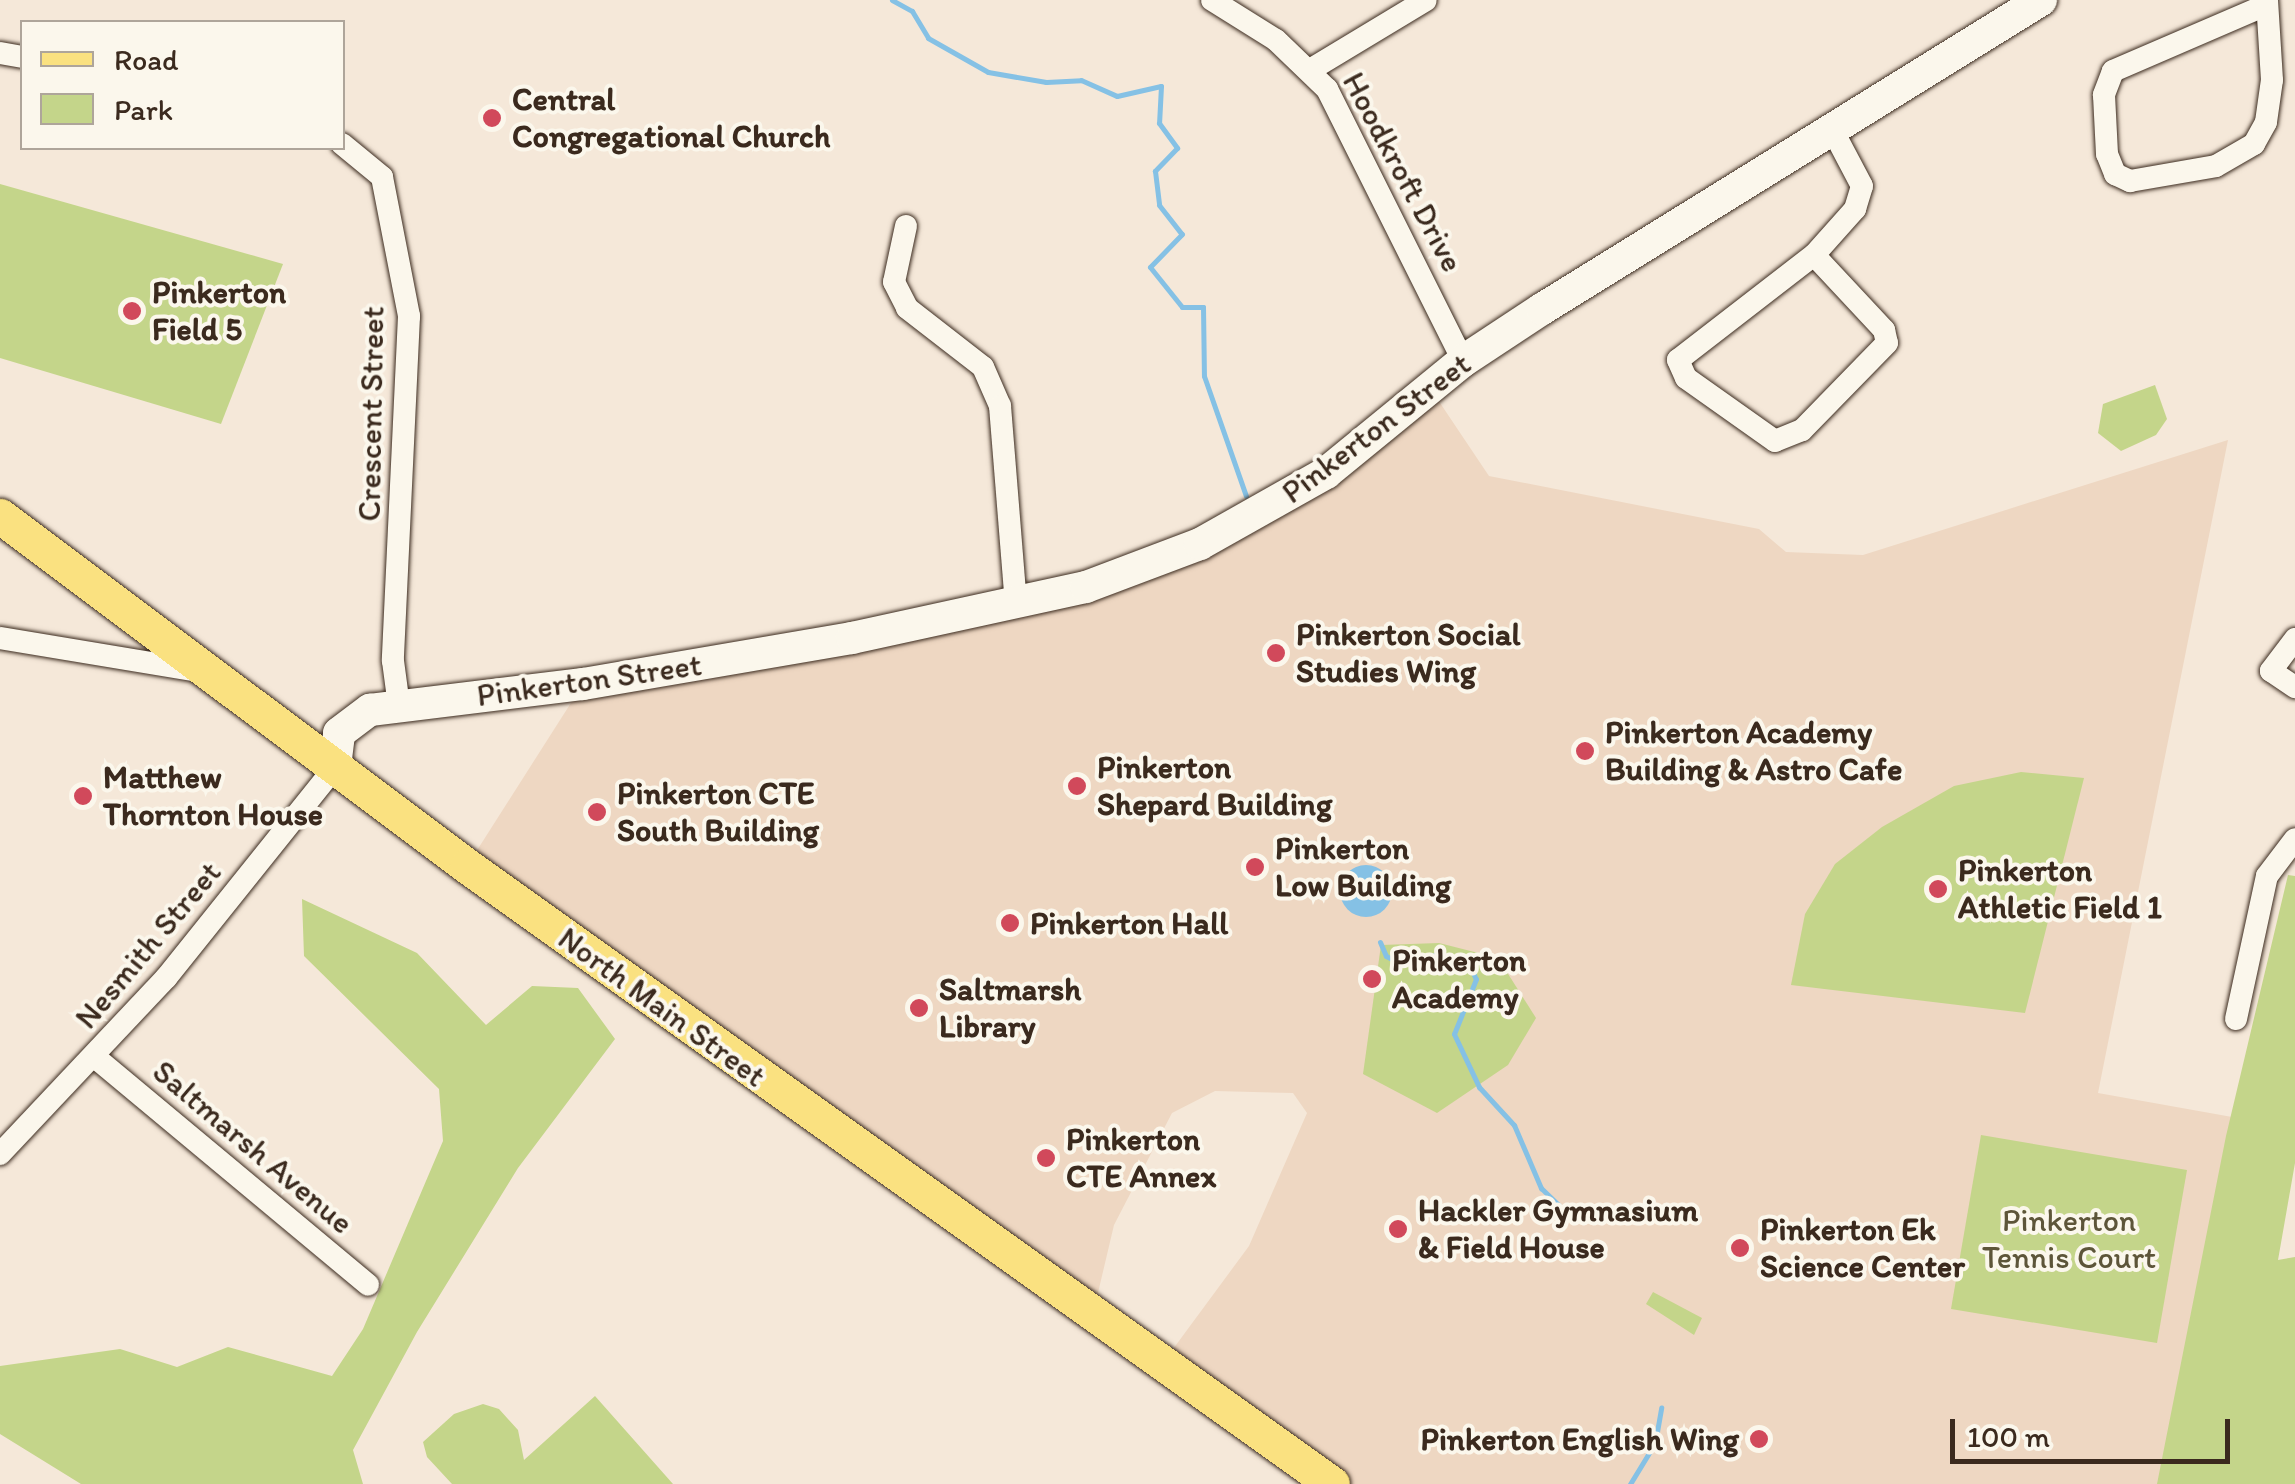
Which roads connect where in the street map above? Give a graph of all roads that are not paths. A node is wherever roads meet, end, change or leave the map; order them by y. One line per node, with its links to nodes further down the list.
1 (1212, 0): 5 (street, Hoodkroft Drive)
2 (1426, 0): 5 (street)
3 (2042, 0): 6 (street, Pinkerton Street)
4 (2267, 2): 4 (street)
5 (1310, 70): 10 (street, Hoodkroft Drive)
6 (1832, 129): 9 (street); 10 (street, Pinkerton Street)
7 (345, 146): 17 (street, Crescent Street)
8 (906, 226): 12 (street)
9 (1814, 255): 9 (street)
10 (1463, 361): 12 (street, Pinkerton Street)
11 (0, 516): 15 (main road, North Main Street)
12 (1016, 604): 17 (street, Pinkerton Street)
13 (0, 638): 15 (street)
14 (2295, 639): 16 (street)
15 (211, 672): 18 (main road, North Main Street)
16 (2295, 687)
17 (399, 706): 18 (street, Pinkerton Street)
18 (335, 767): 21 (street, Nesmith Street); 24 (main road, North Main Street)
19 (2295, 839): 20 (street)
20 (2236, 1019)
21 (96, 1058): 22 (street, Nesmith Street); 23 (street, Saltmarsh Avenue)
22 (0, 1154)
23 (368, 1285)
24 (1332, 1484)

